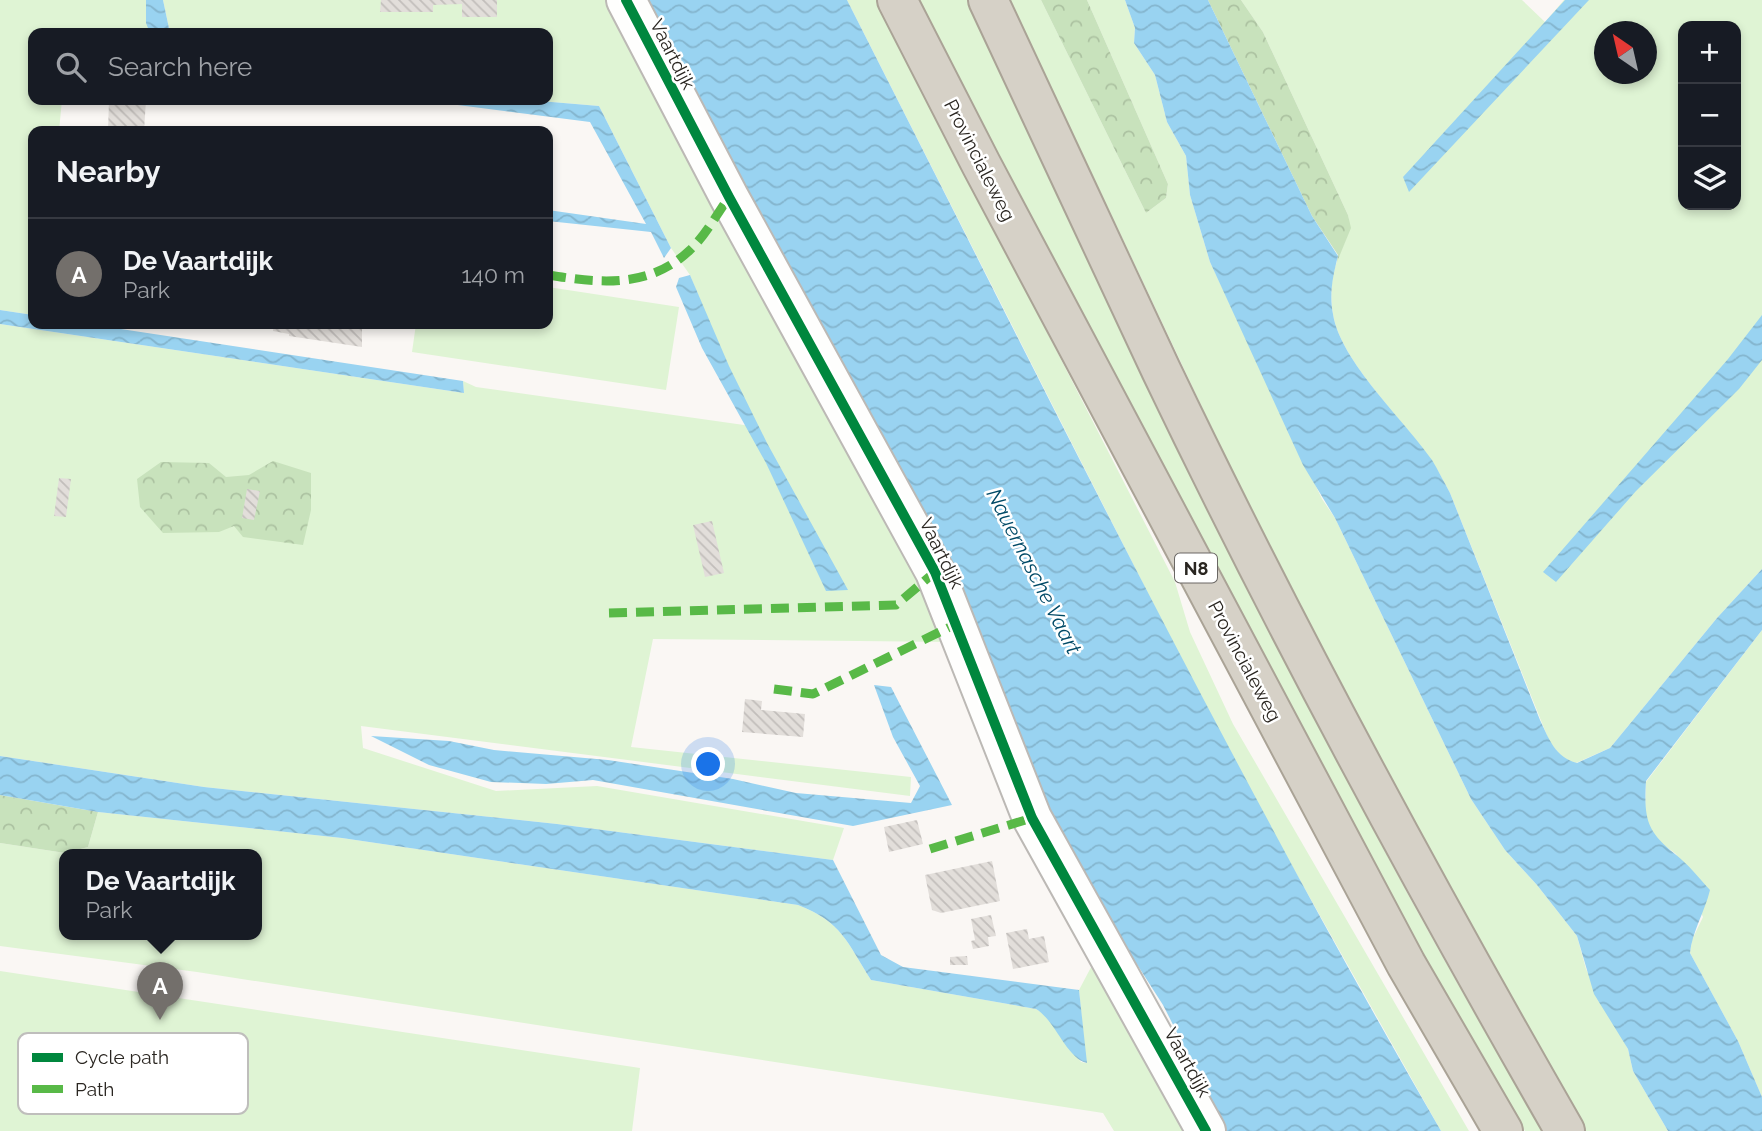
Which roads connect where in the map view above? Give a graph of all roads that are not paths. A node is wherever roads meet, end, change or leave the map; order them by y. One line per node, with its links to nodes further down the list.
1 (626, 0): 4 (street, Vaartdijk)
2 (897, 0): 5 (highway, Provincialeweg / N8)
3 (988, 0): 6 (highway)
4 (1206, 1131)
5 (1503, 1131)
6 (1565, 1131)

